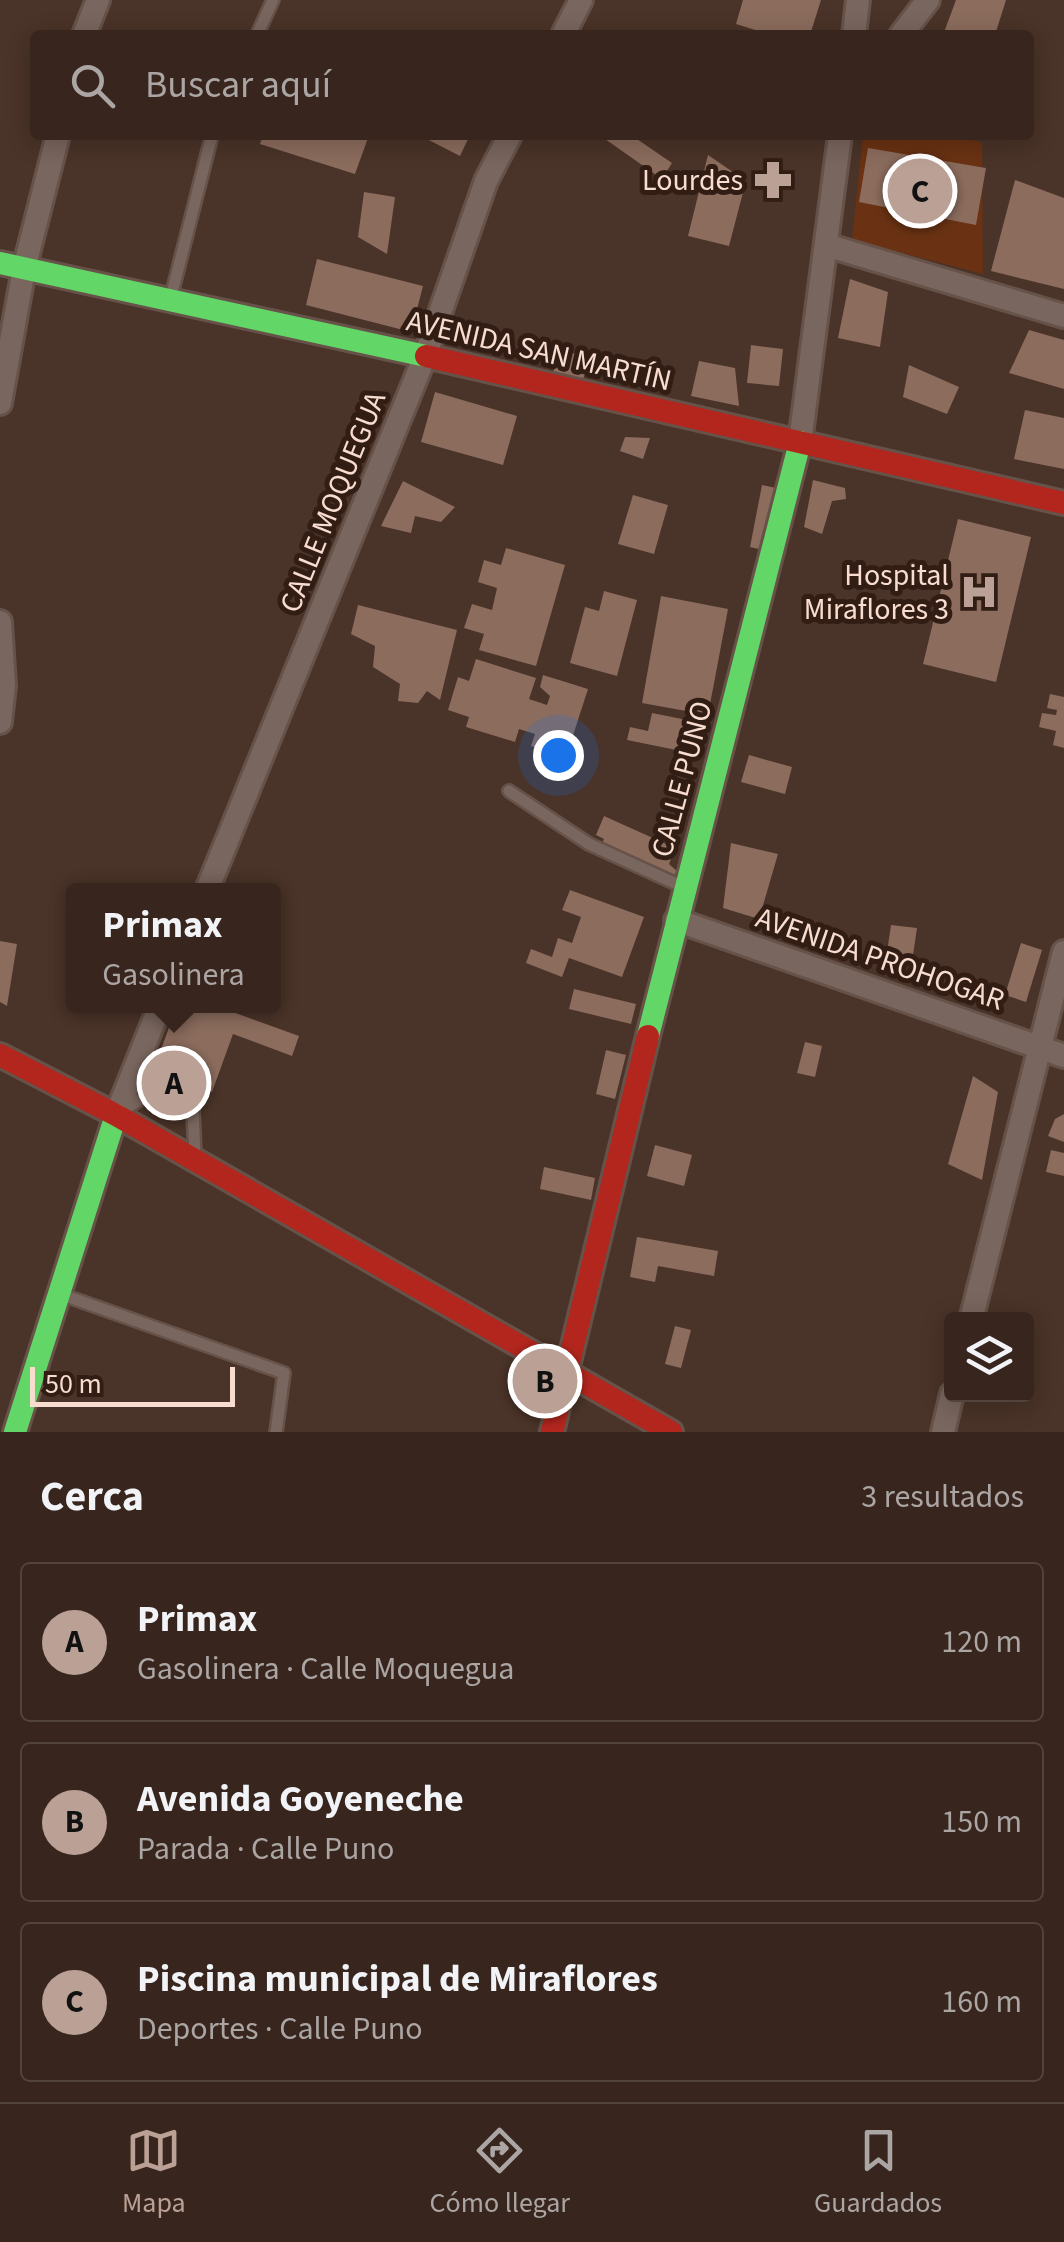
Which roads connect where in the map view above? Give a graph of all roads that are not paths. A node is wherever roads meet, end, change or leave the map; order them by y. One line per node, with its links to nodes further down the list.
1 (98, 0): 6 (street)
2 (273, 0): 7 (lane)
3 (581, 0): 8 (street)
4 (858, 0): 9 (street)
5 (928, 0): 10 (street)
6 (86, 30)
7 (259, 30)
8 (566, 30)
9 (855, 30)
10 (904, 30)
11 (57, 140): 17 (street)
12 (211, 140): 18 (lane)
13 (507, 140): 20 (street, CALLE MOQUEGUA)
14 (839, 140): 15 (street, CALLE PUNO)
15 (826, 245): 19 (street); 22 (street, CALLE PUNO)
16 (0, 263): 17 (street, AVENIDA SAN MARTÍN)
17 (24, 269): 18 (street, AVENIDA SAN MARTÍN); 21 (street)
18 (170, 301): 20 (street, AVENIDA SAN MARTÍN)
19 (1064, 316)
20 (425, 356): 22 (street, AVENIDA SAN MARTÍN); 27 (street, CALLE MOQUEGUA)
21 (0, 403)
22 (800, 442): 23 (street, AVENIDA SAN MARTÍN); 28 (street, CALLE PUNO)
23 (1064, 503)
24 (0, 622): 25 (street)
25 (0, 722)
26 (509, 791): 28 (lane)
27 (210, 883)
28 (684, 888): 29 (street, CALLE PUNO)
29 (676, 920): 32 (street, AVENIDA PROHOGAR); 39 (street, CALLE PUNO)
30 (1064, 952): 32 (street)
31 (157, 1013): 35 (street)
32 (1040, 1047): 34 (street, AVENIDA PROHOGAR); 38 (street)
33 (0, 1055): 35 (street)
34 (1064, 1056)
35 (116, 1115): 36 (street); 36 (lane); 37 (street)
36 (196, 1160): 39 (street)
37 (59, 1294): 41 (street); 42 (lane)
38 (974, 1312)
39 (567, 1371): 43 (street, CALLE PUNO); 44 (street)
40 (950, 1402): 45 (street)
41 (15, 1432)
42 (276, 1432)
43 (552, 1432)
44 (671, 1432)
45 (943, 1432)

